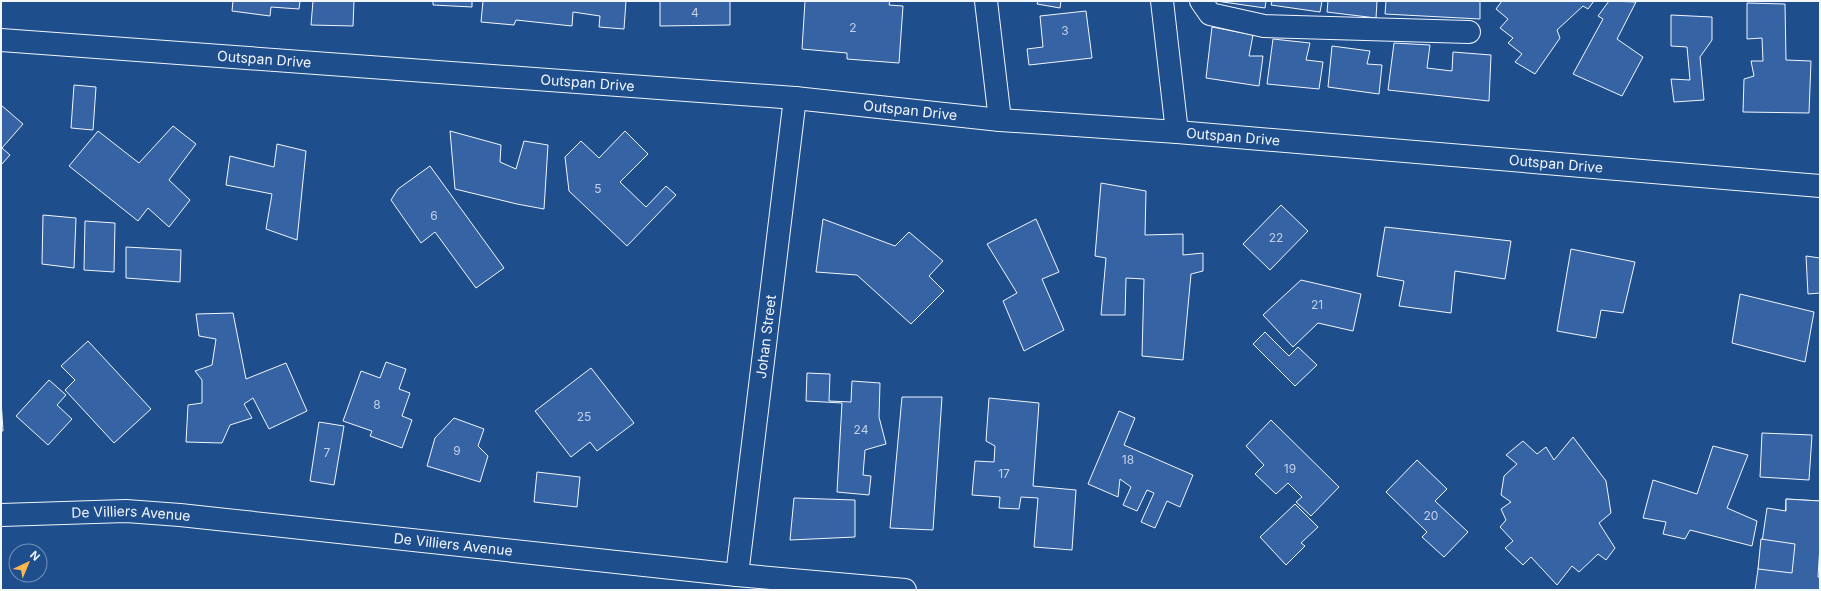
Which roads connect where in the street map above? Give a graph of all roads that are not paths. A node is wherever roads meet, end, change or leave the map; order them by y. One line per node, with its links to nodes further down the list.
1 (986, 1): 7 (street)
2 (1162, 1): 8 (street)
3 (1201, 1): 4 (street)
4 (1469, 32)
5 (1, 40): 6 (street, Outspan Drive)
6 (795, 98): 7 (street, Outspan Drive); 11 (street, Johan Street)
7 (1000, 120): 8 (street, Outspan Drive)
8 (1176, 132): 9 (street, Outspan Drive)
9 (1820, 186)
10 (1, 515): 11 (street, De Villiers Avenue)
11 (737, 575): 12 (street, De Villiers Avenue)
12 (905, 590)

